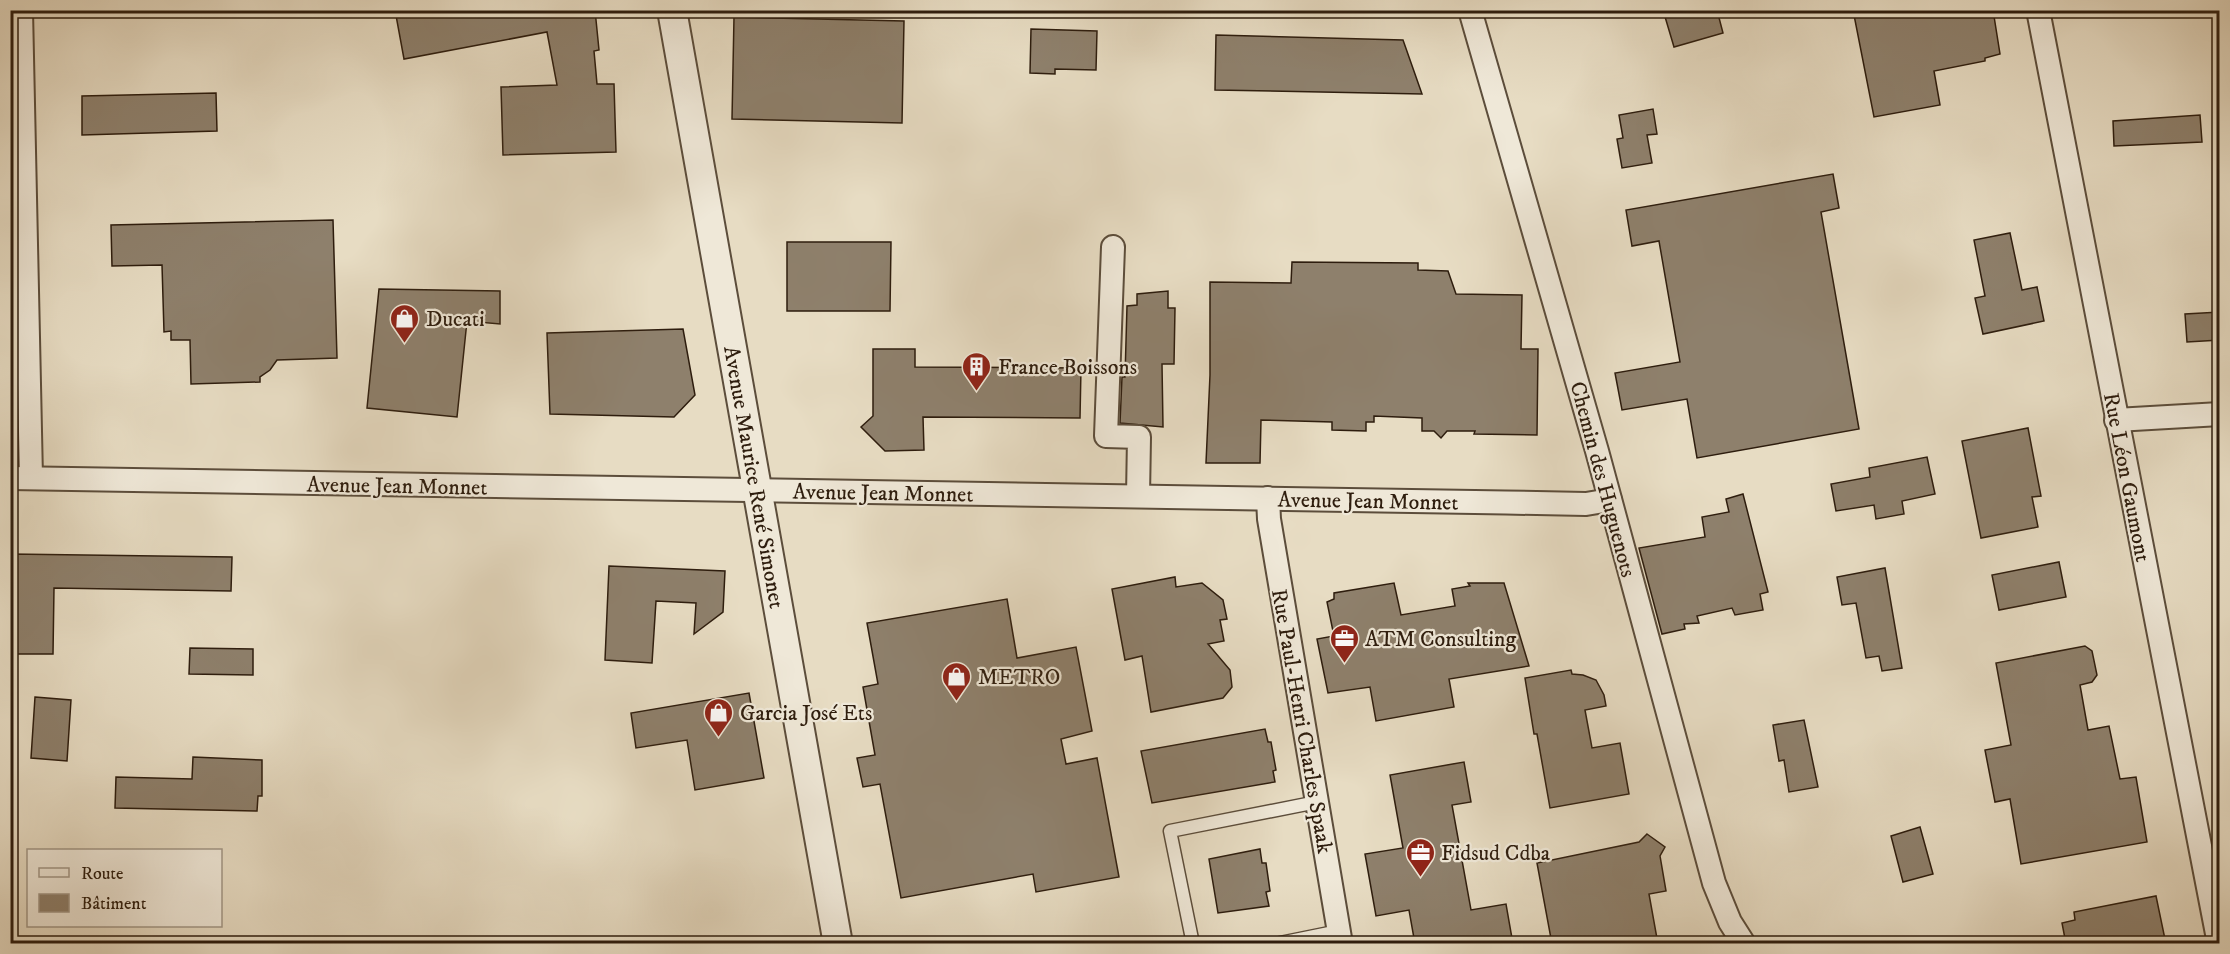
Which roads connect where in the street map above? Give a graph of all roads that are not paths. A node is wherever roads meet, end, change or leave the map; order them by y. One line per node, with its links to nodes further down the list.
1 (21, 10): 8 (street)
2 (672, 10): 9 (street, Avenue Maurice René Simonet)
3 (1470, 10): 12 (street, Chemin des Huguenots)
4 (2038, 10): 7 (street, Rue Léon Gaumont)
5 (1113, 247): 10 (street)
6 (2220, 414): 7 (street)
7 (2116, 420): 19 (street, Rue Léon Gaumont)
8 (21, 478): 9 (street, Avenue Jean Monnet)
9 (758, 491): 10 (street, Avenue Jean Monnet); 15 (street, Avenue Maurice René Simonet)
10 (1138, 496): 11 (street, Avenue Jean Monnet)
11 (1268, 498): 12 (street, Avenue Jean Monnet); 13 (street, Rue Paul-Henri Charles Spaak)
12 (1610, 500): 18 (street, Chemin des Huguenots)
13 (1317, 802): 14 (street, Rue Paul-Henri Charles Spaak); 16 (lane)
14 (1340, 937): 17 (lane)
15 (838, 944)
16 (1193, 944)
17 (1275, 944)
18 (1744, 944)
19 (2219, 944)

